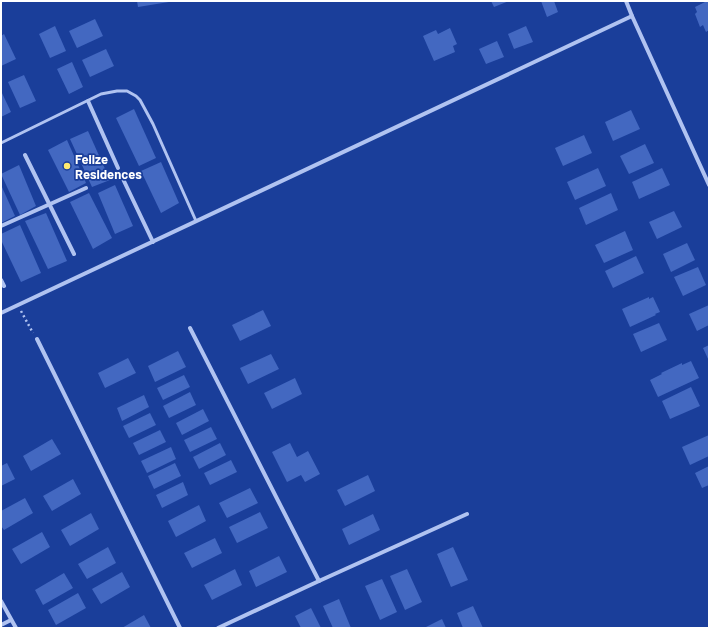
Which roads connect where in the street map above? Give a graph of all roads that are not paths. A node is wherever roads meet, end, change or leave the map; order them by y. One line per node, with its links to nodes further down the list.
1 (626, 1): 2 (street)
2 (632, 16): 8 (street); 11 (street)
3 (88, 101): 4 (lane); 6 (street); 11 (lane)
4 (1, 143)
5 (25, 155): 10 (street)
6 (118, 168)
7 (123, 179): 13 (street)
8 (709, 185)
9 (86, 188): 10 (street)
10 (49, 204): 12 (street); 14 (street)
11 (196, 221): 13 (street)
12 (1, 226)
13 (153, 242): 17 (street)
14 (74, 254)
15 (1, 280): 16 (street)
16 (4, 286)
17 (1, 313)
18 (190, 328): 21 (street)
19 (38, 339): 26 (street)
20 (467, 514): 21 (street)
21 (319, 581): 27 (street)
22 (1, 601): 23 (street)
23 (11, 620): 24 (street); 25 (street)
24 (1, 625)
25 (16, 628)
26 (180, 628)
27 (218, 628)

